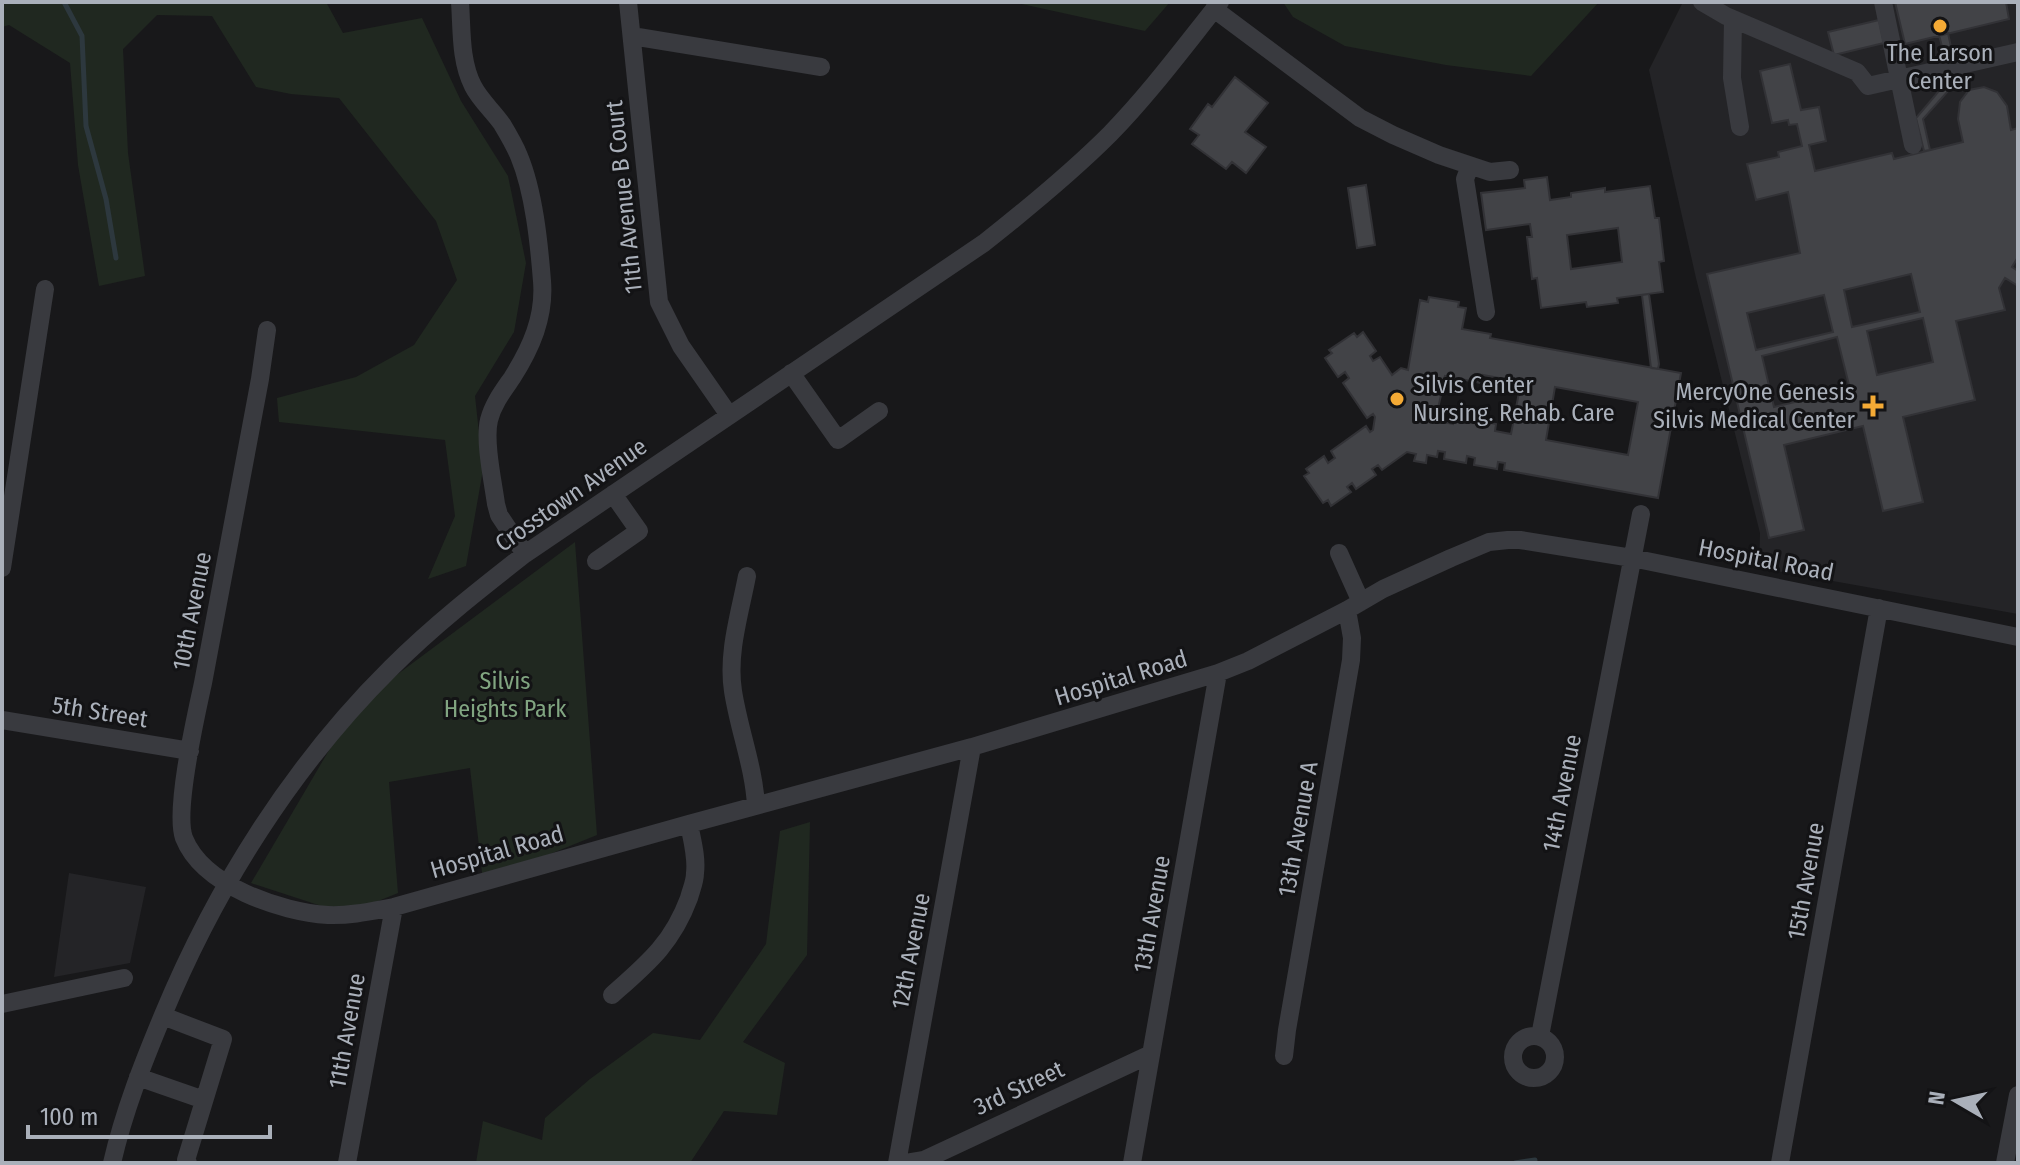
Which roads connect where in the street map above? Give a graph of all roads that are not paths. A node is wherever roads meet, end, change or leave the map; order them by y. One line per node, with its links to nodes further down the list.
1 (460, 2): 24 (street)
2 (628, 2): 7 (street, 11th Avenue B Court)
3 (1702, 2): 6 (street)
4 (1883, 2): 10 (street)
5 (1217, 6): 13 (street); 18 (street, Crosstown Avenue)
6 (1733, 19): 10 (street); 11 (street)
7 (632, 36): 9 (street); 20 (street, 11th Avenue B Court)
8 (2018, 52): 10 (street)
9 (821, 67)
10 (1900, 79): 12 (street)
11 (1740, 127)
12 (1913, 145)
13 (1470, 166): 14 (street); 16 (street)
14 (1510, 170)
15 (45, 289): 27 (street)
16 (1486, 312)
17 (267, 330): 35 (street, 10th Avenue)
18 (791, 373): 19 (street); 20 (street, Crosstown Avenue)
19 (879, 411)
20 (729, 415): 21 (street, Crosstown Avenue)
21 (613, 494): 24 (street, Crosstown Avenue); 26 (street)
22 (1641, 514): 25 (street, 14th Avenue)
23 (1339, 553): 29 (street, 13th Avenue A)
24 (525, 554): 38 (street, Crosstown Avenue)
25 (1632, 558): 29 (street, Hospital Road); 30 (street, Hospital Road); 44 (street, 14th Avenue)
26 (596, 561)
27 (2, 568)
28 (747, 576): 36 (street)
29 (1354, 606): 32 (street, Hospital Road); 46 (street, 13th Avenue A)
30 (1879, 608): 31 (street, Hospital Road); 56 (street, 15th Avenue)
31 (2018, 637)
32 (1218, 673): 34 (street, Hospital Road); 45 (street, 13th Avenue)
33 (2, 720): 35 (street, 5th Street)
34 (972, 747): 36 (street, Hospital Road); 53 (street, 12th Avenue)
35 (190, 751): 38 (street, 10th Avenue)
36 (756, 806): 37 (street, Hospital Road)
37 (689, 824): 39 (street, Hospital Road); 41 (street)
38 (228, 884): 39 (street, Hospital Road); 43 (street, Crosstown Avenue)
39 (394, 907): 52 (street, 11th Avenue)
40 (124, 978): 42 (street)
41 (612, 995)
42 (2, 1004)
43 (163, 1016): 47 (street, Crosstown Avenue); 49 (street)
44 (1540, 1036)
45 (1151, 1054): 54 (street, 3rd Street); 55 (street, 13th Avenue)
46 (1284, 1056)
47 (138, 1077): 49 (street); 50 (street, Crosstown Avenue)
48 (2018, 1095): 57 (street)
49 (204, 1100): 51 (street)
50 (112, 1163)
51 (188, 1163)
52 (347, 1163)
53 (897, 1163)
54 (906, 1163)
55 (1132, 1163)
56 (1780, 1163)
57 (2005, 1163)

